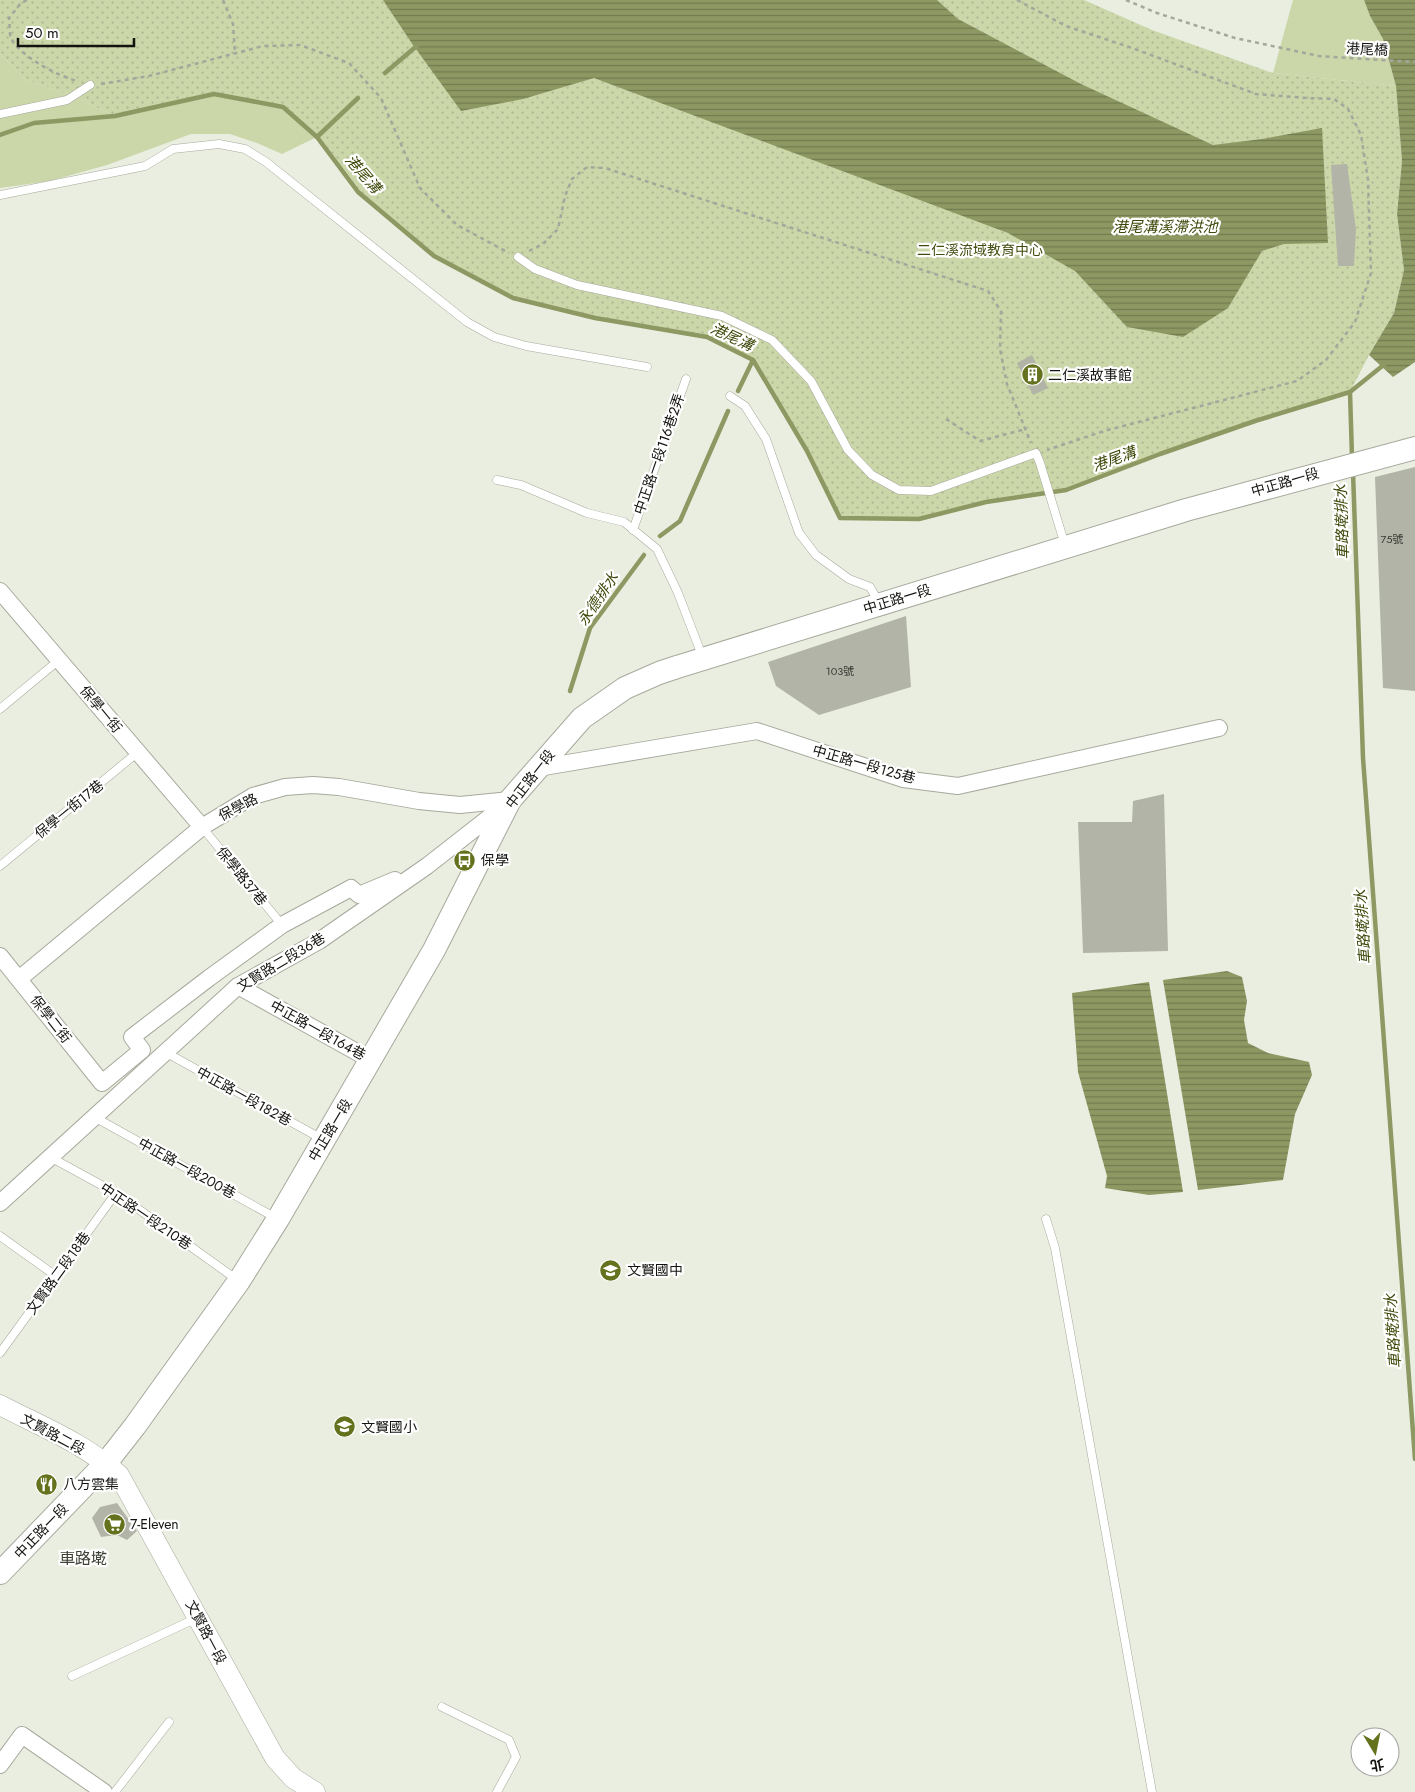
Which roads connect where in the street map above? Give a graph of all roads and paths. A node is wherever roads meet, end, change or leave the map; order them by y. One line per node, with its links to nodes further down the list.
1 (27, 0): 7 (path)
2 (223, 0): 5 (path)
3 (1017, 0): 17 (path)
4 (1126, 0): 6 (path, 港尾橋)
5 (235, 54): 7 (path); 10 (path)
6 (1415, 62)
7 (90, 85): 8 (lane)
8 (0, 114)
9 (0, 195): 11 (lane)
10 (518, 257): 15 (path); 17 (lane)
11 (647, 367)
12 (686, 379): 19 (lane, 中正路一段116巷2弄)
13 (730, 396): 22 (lane)
14 (946, 419): 15 (path)
15 (1026, 429): 17 (path)
16 (1415, 448): 20 (main road, 中正路一段)
17 (1036, 453): 20 (lane)
18 (497, 480): 19 (lane)
19 (633, 530): 24 (lane)
20 (1066, 547): 22 (main road, 中正路一段)
21 (0, 591): 23 (street, 保學一街)
22 (880, 604): 24 (main road, 中正路一段)
23 (59, 660): 25 (lane); 27 (street, 保學一街)
24 (704, 660): 28 (main road, 中正路一段)
25 (0, 709)
26 (1220, 728): 28 (street, 中正路一段125巷)
27 (138, 752): 30 (street, 保學一街); 31 (lane, 保學一街17巷)
28 (538, 768): 29 (main road, 中正路一段)
29 (510, 800): 30 (street, 保學路); 32 (street, 文賢路二段36巷); 38 (main road, 中正路一段)
30 (202, 827): 33 (lane, 保學路37巷); 35 (street, 保學路)
31 (0, 866)
32 (427, 866): 33 (street); 36 (street, 文賢路二段36巷)
33 (282, 925): 35 (street, 保學二街)
34 (0, 956): 35 (street, 保學二街)
35 (19, 979)
36 (238, 986): 37 (street, 文賢路二段36巷); 38 (street, 中正路一段164巷)
37 (165, 1052): 39 (street, 文賢路二段36巷); 40 (lane, 中正路一段182巷)
38 (372, 1060): 40 (main road, 中正路一段)
39 (96, 1118): 41 (street, 文賢路二段36巷); 44 (lane, 中正路一段200巷)
40 (324, 1140): 44 (main road, 中正路一段)
41 (50, 1157): 42 (lane, 中正路一段210巷); 43 (street, 文賢路二段36巷)
42 (116, 1193): 47 (lane, 文賢路二段18巷); 48 (lane, 中正路一段210巷)
43 (0, 1203)
44 (278, 1219): 48 (main road, 中正路一段)
45 (1046, 1219): 62 (lane)
46 (0, 1236): 47 (lane)
47 (56, 1276): 49 (lane, 文賢路二段18巷)
48 (239, 1281): 51 (main road, 中正路一段)
49 (0, 1353)
50 (0, 1405): 51 (street, 文賢路二段)
51 (106, 1463): 52 (main road, 中正路一段); 53 (street, 文賢路一段)
52 (0, 1573)
53 (199, 1618): 54 (lane); 58 (street, 文賢路一段)
54 (72, 1676)
55 (442, 1707): 61 (lane)
56 (169, 1722): 60 (lane)
57 (0, 1764): 59 (street)
58 (311, 1791)
59 (104, 1792)
60 (115, 1792)
61 (497, 1792)
62 (1152, 1792)

